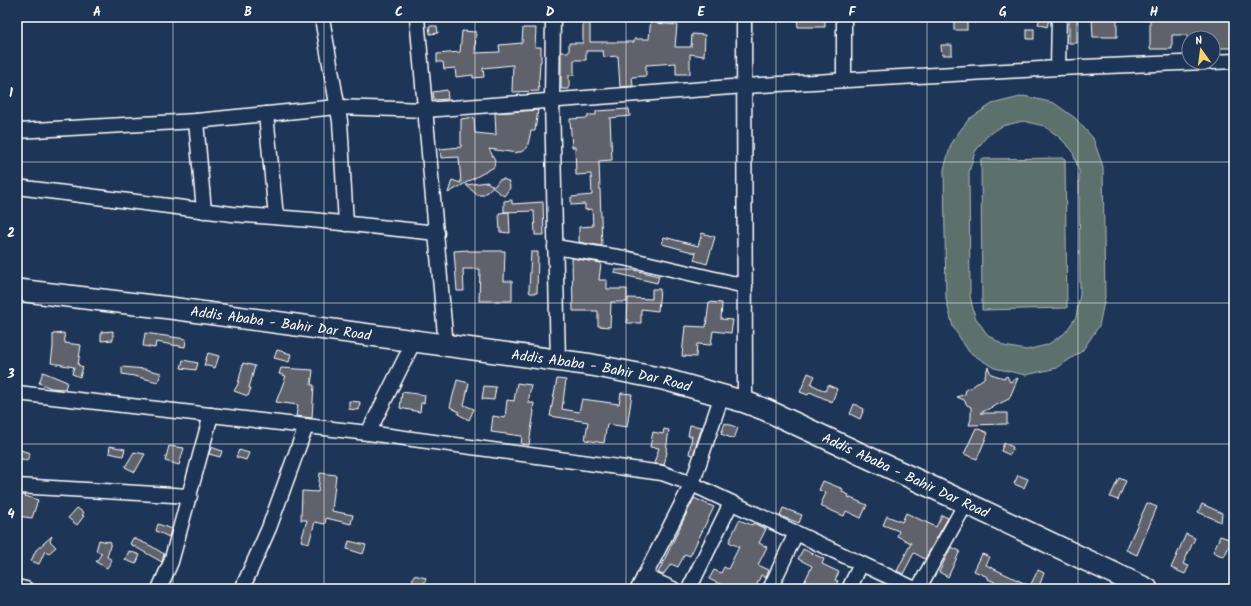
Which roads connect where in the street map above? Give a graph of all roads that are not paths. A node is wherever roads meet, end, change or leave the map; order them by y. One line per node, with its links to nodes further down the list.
1 (417, 17): 15 (street)
2 (553, 17): 13 (street)
3 (744, 17): 12 (street)
4 (844, 17): 11 (street)
5 (1058, 17): 10 (street)
6 (323, 24): 14 (street)
7 (1234, 61): 8 (street)
8 (1221, 62)
9 (1181, 63): 10 (street)
10 (1058, 68): 11 (street)
11 (844, 80): 12 (street)
12 (745, 86): 13 (street); 25 (street)
13 (552, 100): 15 (street); 24 (street)
14 (337, 107): 15 (street); 16 (street); 22 (street)
15 (425, 110): 23 (street)
16 (266, 114): 17 (street); 21 (street)
17 (196, 120): 18 (street); 20 (street)
18 (17, 132)
19 (17, 187): 20 (street)
20 (204, 211): 21 (street)
21 (276, 217): 22 (street)
22 (346, 224): 23 (street)
23 (437, 233): 28 (street)
24 (555, 247): 25 (street); 29 (street)
25 (745, 286): 32 (street)
26 (17, 290): 27 (highway, Addis Ababa - Bahir Dar Road)
27 (414, 342): 28 (highway, Addis Ababa - Bahir Dar Road); 35 (street)
28 (446, 346): 29 (highway, Addis Ababa - Bahir Dar Road)
29 (558, 361): 31 (highway, Addis Ababa - Bahir Dar Road)
30 (17, 393): 33 (street)
31 (722, 395): 32 (highway, Addis Ababa - Bahir Dar Road); 36 (street)
32 (745, 402): 40 (highway, Addis Ababa - Bahir Dar Road)
33 (211, 415): 34 (street); 38 (street)
34 (306, 426): 35 (street); 47 (street)
35 (368, 433): 36 (street)
36 (692, 484): 39 (street); 43 (street)
37 (17, 486): 38 (street)
38 (190, 496): 46 (street)
39 (732, 503): 41 (street); 50 (street)
40 (966, 503): 54 (street); 55 (highway, Addis Ababa - Bahir Dar Road)
41 (796, 533): 42 (street); 51 (street)
42 (861, 564): 52 (street); 53 (street)
43 (644, 576): 48 (street); 49 (street)
44 (17, 587): 45 (street)
45 (26, 589)
46 (159, 589)
47 (242, 589)
48 (638, 589)
49 (673, 589)
50 (689, 589)
51 (770, 589)
52 (849, 589)
53 (915, 589)
54 (918, 589)
55 (1147, 589)

